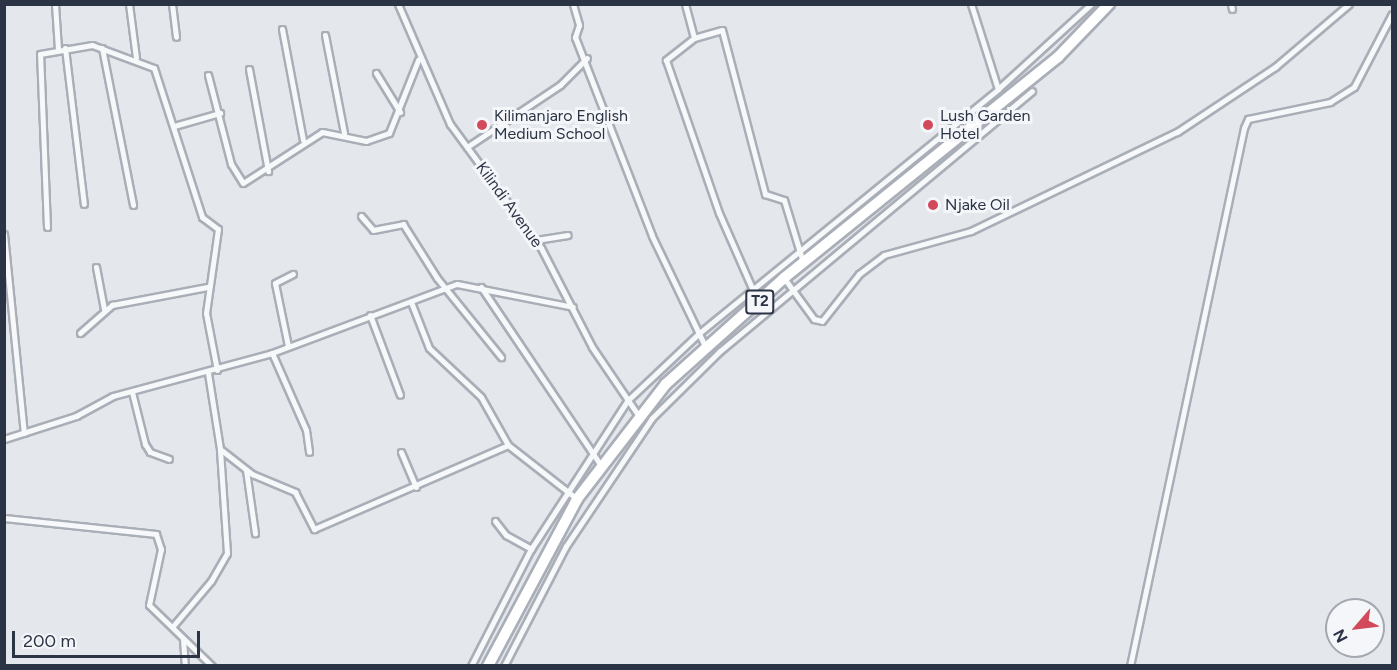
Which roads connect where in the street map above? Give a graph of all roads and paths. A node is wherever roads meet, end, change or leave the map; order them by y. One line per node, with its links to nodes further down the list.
1 (55, 4): 16 (street)
2 (129, 4): 18 (street)
3 (172, 4): 14 (street)
4 (398, 4): 20 (street, Kilindi Avenue)
5 (573, 4): 19 (street)
6 (685, 4): 15 (street)
7 (971, 4): 24 (street)
8 (1090, 4): 24 (street)
9 (1109, 4): 41 (highway, T2)
10 (1349, 4): 49 (street)
11 (1392, 14): 91 (street)
12 (282, 29): 30 (street)
13 (325, 35): 29 (street)
14 (176, 37)
15 (694, 38): 40 (street); 48 (street)
16 (62, 48): 17 (street); 33 (street); 36 (street)
17 (102, 48): 18 (street); 34 (street)
18 (136, 58): 28 (street)
19 (587, 58): 31 (street); 56 (street)
20 (418, 60): 26 (street); 31 (street, Kilindi Avenue)
21 (249, 69): 32 (street)
22 (376, 73): 26 (street)
23 (208, 75): 27 (street)
24 (998, 90): 40 (street)
25 (1032, 91): 49 (street)
26 (400, 111): 29 (street)
27 (220, 112): 28 (street); 32 (street)
28 (174, 126): 45 (street)
29 (344, 133): 30 (street)
30 (303, 140): 32 (street)
31 (467, 147): 39 (street, Kilindi Avenue)
32 (268, 171)
33 (84, 204)
34 (133, 205)
35 (360, 216): 47 (street)
36 (47, 227)
37 (4, 234): 67 (street)
38 (568, 235): 39 (street)
39 (536, 240): 52 (street, Kilindi Avenue)
40 (798, 250): 41 (street); 48 (street)
41 (803, 262): 44 (highway, T2)
42 (96, 267): 53 (street)
43 (293, 274): 57 (street)
44 (784, 278): 49 (street); 51 (highway, T2)
45 (207, 287): 53 (street); 61 (street)
46 (481, 287): 47 (street); 52 (street); 73 (street)
47 (447, 288): 50 (street); 60 (street)
48 (751, 290): 51 (street); 56 (street)
49 (794, 291): 90 (street)
50 (411, 302): 54 (street); 69 (street)
51 (759, 304): 58 (highway, T2)
52 (573, 307): 65 (street, Kilindi Avenue)
53 (104, 309): 55 (street)
54 (370, 315): 57 (street); 64 (street)
55 (80, 333)
56 (698, 334): 58 (street); 65 (street)
57 (288, 346): 59 (street)
58 (705, 346): 66 (highway, T2)
59 (273, 353): 61 (street); 71 (street)
60 (501, 357)
61 (216, 370): 62 (street)
62 (208, 373): 63 (street); 70 (street)
63 (132, 392): 67 (street); 74 (street)
64 (400, 395)
65 (627, 401): 66 (street, Kilindi Avenue); 73 (street)
66 (638, 414): 75 (highway, T2)
67 (24, 433): 68 (street)
68 (4, 439)
69 (508, 446): 77 (street); 78 (street)
70 (220, 449): 76 (street); 84 (street)
71 (309, 452)
72 (402, 452): 77 (street)
73 (590, 452): 75 (street); 78 (street)
74 (169, 459)
75 (600, 464): 79 (highway, T2)
76 (246, 470): 77 (street); 82 (street)
77 (416, 487)
78 (566, 491): 79 (street); 83 (street)
79 (577, 499): 89 (highway, T2)
80 (4, 518): 84 (street)
81 (495, 521): 83 (street)
82 (255, 533)
83 (531, 549): 88 (street)
84 (173, 626): 85 (street)
85 (182, 638): 86 (street); 87 (street)
86 (185, 666)
87 (212, 666)
88 (471, 666)
89 (488, 666)
90 (504, 666)
91 (1130, 666)

